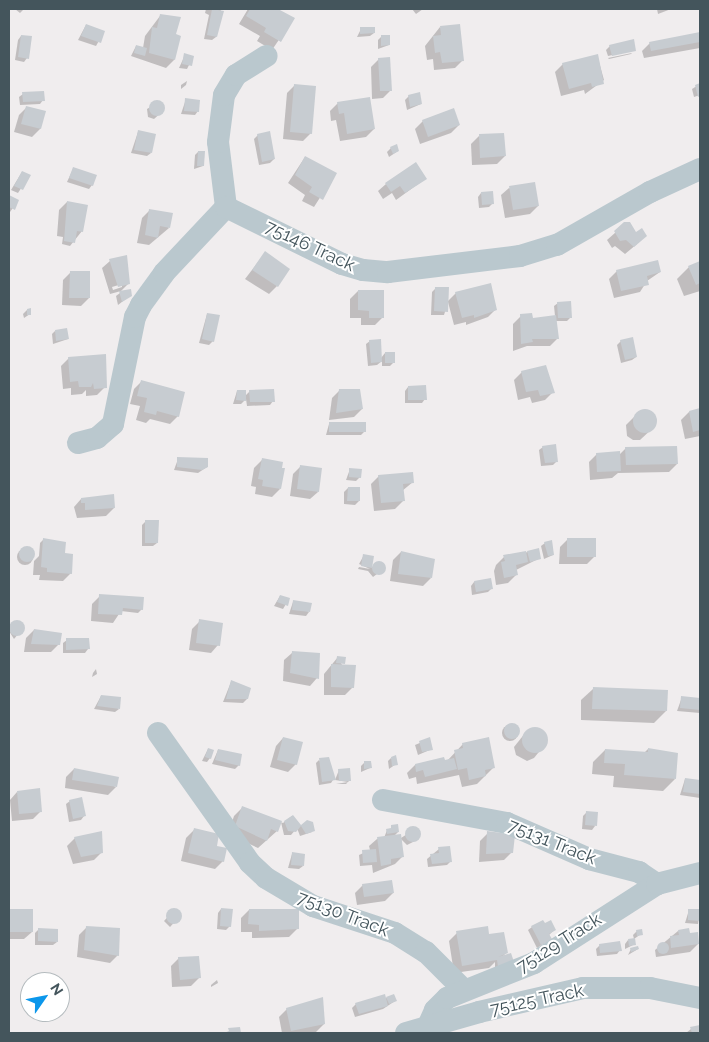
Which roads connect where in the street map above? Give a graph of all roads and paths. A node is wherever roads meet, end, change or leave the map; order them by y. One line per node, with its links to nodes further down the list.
1 (267, 56): 3 (street)
2 (700, 169): 3 (street, 75146 Track)
3 (226, 207): 4 (street)
4 (78, 443)
5 (158, 733): 9 (street, 75130 Track)
6 (383, 800): 8 (street, 75131 Track)
7 (700, 873): 8 (street, 75129 Track)
8 (657, 884): 9 (street, 75129 Track)
9 (464, 990): 11 (street, 75129 Track)
10 (700, 998): 11 (street, 75125 Track)
11 (428, 1026): 12 (street, 75125 Track)
12 (406, 1033)

